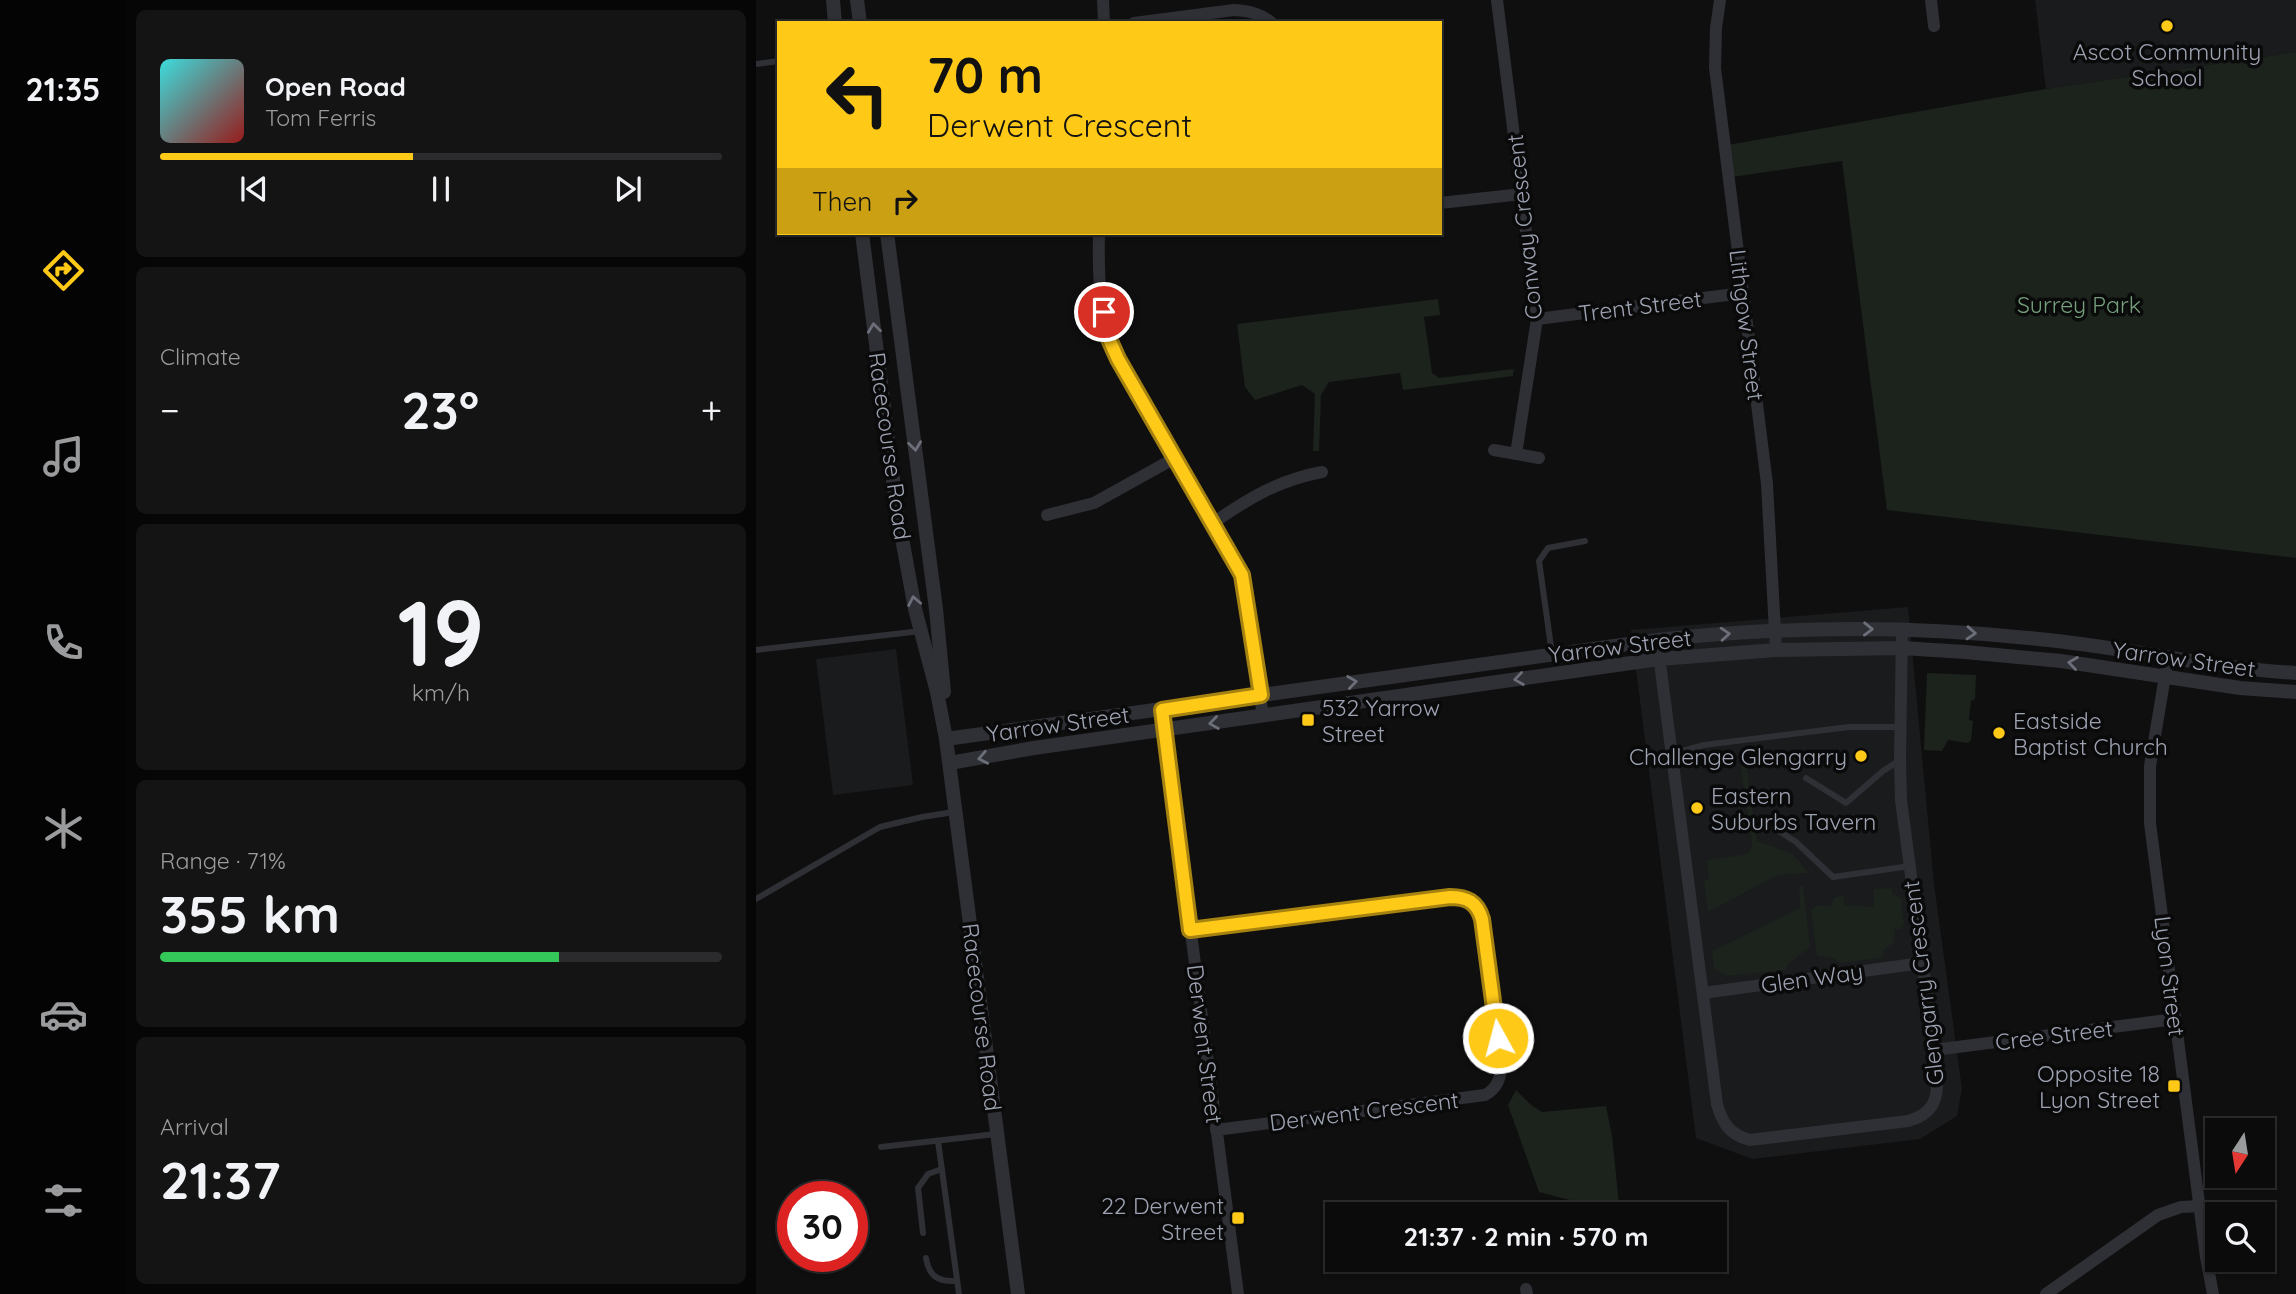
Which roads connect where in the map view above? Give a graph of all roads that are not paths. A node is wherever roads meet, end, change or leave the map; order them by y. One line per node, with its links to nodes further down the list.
1 (833, 0): 7 (street)
2 (858, 0): 8 (street)
3 (1103, 0): 9 (street)
4 (1497, 0): 15 (street, Conway Crescent)
5 (1720, 0): 20 (street, Lithgow Street)
6 (1931, 0): 12 (street)
7 (835, 21)
8 (860, 21)
9 (1104, 21)
10 (1149, 21): 11 (street)
11 (1270, 21)
12 (1934, 26)
13 (777, 61): 14 (lane)
14 (756, 64)
15 (1522, 194): 16 (street); 21 (street, Conway Crescent)
16 (1442, 203)
17 (862, 235): 23 (street, Racecourse Road, one-way to 17)
18 (887, 235): 22 (street, Racecourse Road)
19 (1100, 235): 26 (street)
20 (1743, 293): 21 (street, Trent Street); 34 (street, Lithgow Street)
21 (1537, 319): 25 (street, Conway Crescent)
22 (909, 399): 23 (street); 50 (street, Racecourse Road, one-way to 50)
23 (884, 402): 33 (street, Racecourse Road, one-way to 23)
24 (1494, 450): 25 (street)
25 (1516, 454): 27 (street)
26 (1175, 458): 29 (street); 30 (street)
27 (1539, 458)
28 (1322, 472): 30 (street)
29 (1047, 515)
30 (1213, 523): 45 (street)
31 (1585, 541): 39 (lane)
32 (1902, 629): 34 (street, Yarrow Street, one-way to 32); 36 (street, Glengarry Crescent); 40 (street, Yarrow Street, one-way to 40)
33 (922, 631): 37 (lane); 50 (street, Racecourse Road)
34 (1775, 631): 35 (street, Yarrow Street, one-way to 34); 38 (street, Lithgow Street)
35 (1657, 640): 39 (street, Yarrow Street); 41 (street, Glengarry Crescent)
36 (1902, 648): 38 (street, Yarrow Street); 43 (street, Yarrow Street, one-way to 36); 48 (street, Glengarry Crescent)
37 (756, 650)
38 (1776, 650): 41 (street, Yarrow Street)
39 (1552, 654): 45 (street, Yarrow Street, one-way to 39)
40 (2168, 658): 42 (street, Yarrow Street); 43 (street, Lyon Street)
41 (1660, 659): 47 (street, Yarrow Street, one-way to 47); 51 (street, Glengarry Crescent)
42 (2296, 673)
43 (2165, 677): 44 (street, Yarrow Street); 62 (street, Lyon Street)
44 (2296, 692)
45 (1261, 695): 46 (street, Yarrow Street); 47 (street)
46 (1162, 710): 49 (street, Derwent Street); 50 (street, Yarrow Street)
47 (1264, 716): 49 (street, Yarrow Street, one-way to 49)
48 (1900, 727): 51 (lane); 52 (street, Glengarry Crescent)
49 (1164, 730): 53 (street, Yarrow Street, one-way to 53); 59 (street, Derwent Street)
50 (946, 739): 53 (street, Racecourse Road)
51 (1672, 754): 61 (street, Glengarry Crescent)
52 (1900, 760): 54 (lane); 57 (street, Glengarry Crescent)
53 (950, 763): 55 (street, Racecourse Road)
54 (1806, 778)
55 (956, 812): 58 (lane); 65 (street, Racecourse Road)
56 (1774, 828): 57 (lane)
57 (1910, 866): 60 (street, Glengarry Crescent)
58 (756, 899)
59 (1190, 930): 64 (street, Derwent Street); 64 (street, Derwent Crescent)
60 (1922, 963): 61 (street, Glen Way); 63 (street, Glengarry Crescent)
61 (1703, 993): 63 (street, Glengarry Crescent)
62 (2175, 1019): 63 (street, Cree Street); 69 (street, Lyon Street)
63 (1934, 1050)
64 (1216, 1130): 75 (street, Derwent Street)
65 (998, 1134): 66 (lane); 74 (street, Racecourse Road)
66 (938, 1141): 67 (lane); 68 (lane)
67 (881, 1147)
68 (942, 1169): 70 (lane); 72 (lane)
69 (2200, 1206): 76 (street); 77 (street, Lyon Street)
70 (923, 1233)
71 (926, 1258): 72 (lane)
72 (957, 1281): 73 (lane)
73 (959, 1294)
74 (1018, 1294)
75 (1238, 1294)
76 (2046, 1294)
77 (2213, 1294)

